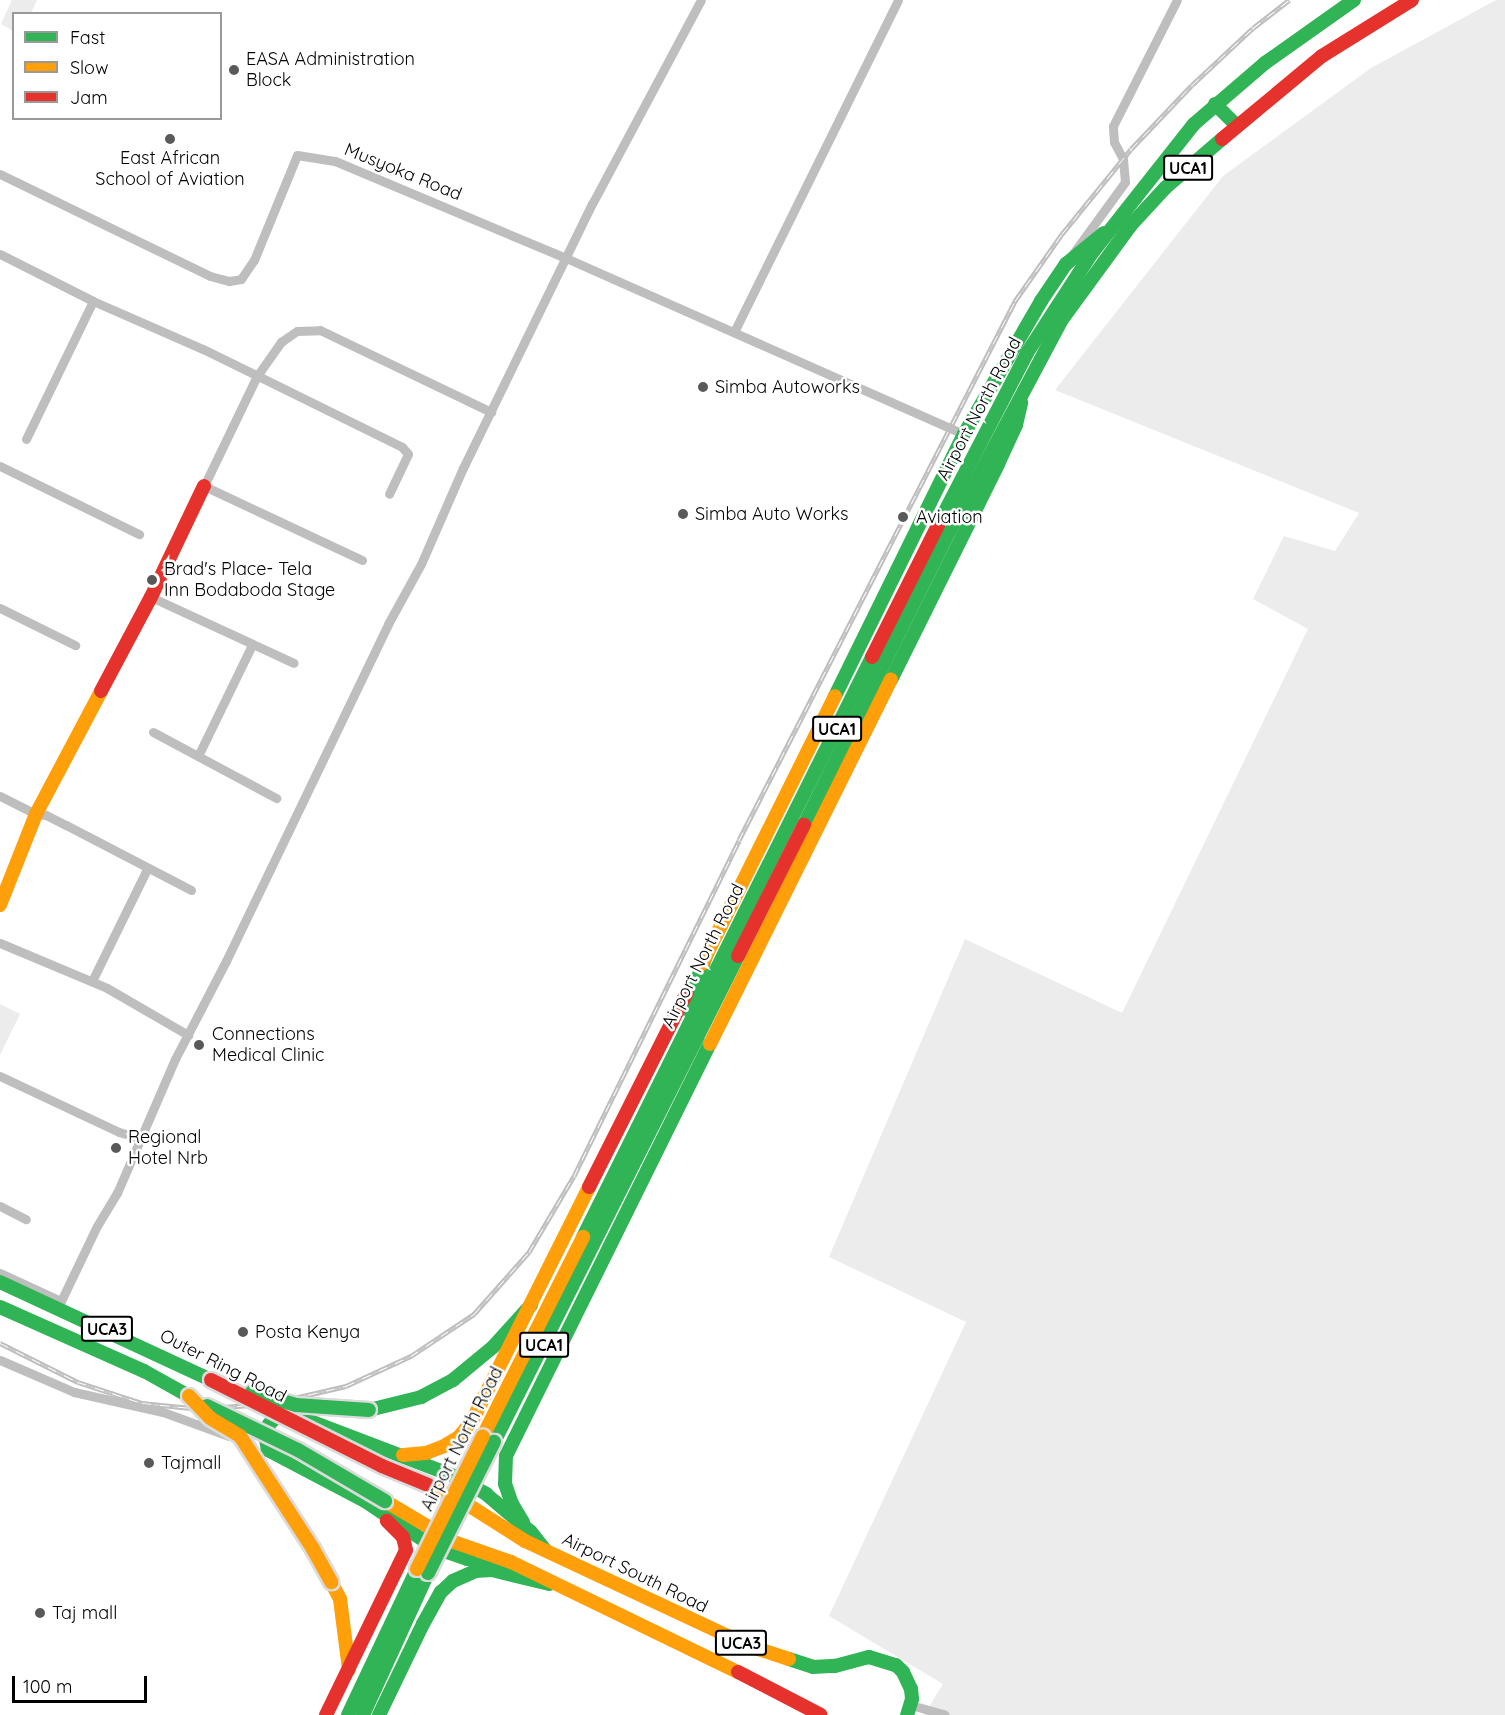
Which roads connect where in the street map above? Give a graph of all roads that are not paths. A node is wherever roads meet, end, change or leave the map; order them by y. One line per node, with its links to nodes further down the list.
1 (701, 0): 11 (street)
2 (898, 0): 14 (street)
3 (1177, 0): 12 (street)
4 (1354, 0): 6 (main road, Airport North Road / UCA1)
5 (1412, 0): 7 (main road, Airport North Road / UCA1)
6 (1215, 104): 7 (main road); 9 (main road, Airport North Road / UCA1)
7 (1237, 126): 16 (main road, Airport North Road / UCA1)
8 (0, 174): 11 (street, Musyoka Road)
9 (1113, 226): 12 (main road, Airport North Road / UCA1); 43 (main road, Airport North Road / UCA1)
10 (0, 254): 13 (street)
11 (566, 258): 14 (street); 17 (street)
12 (1066, 264): 18 (main road, Airport North Road / UCA1)
13 (93, 302): 15 (street); 19 (street)
14 (734, 332): 18 (street)
15 (257, 376): 17 (street); 21 (street); 22 (street)
16 (1021, 393): 47 (main road, Airport North Road / UCA1); 59 (main road, Airport North Road / UCA1)
17 (491, 412): 41 (street)
18 (964, 434): 39 (main road, Airport North Road / UCA1)
19 (26, 439)
20 (0, 466): 23 (street)
21 (204, 486): 24 (street); 25 (main road)
22 (389, 494)
23 (139, 534)
24 (362, 560)
25 (152, 597): 28 (street); 34 (main road)
26 (0, 608): 27 (street)
27 (75, 645)
28 (252, 645): 29 (street); 31 (street)
29 (294, 663)
30 (153, 732): 31 (street)
31 (198, 756): 33 (street)
32 (0, 796): 34 (street)
33 (276, 798)
34 (36, 814): 35 (street); 37 (main road)
35 (147, 869): 36 (street); 40 (street)
36 (191, 890)
37 (0, 905)
38 (0, 943): 40 (street)
39 (706, 956): 43 (main road); 50 (main road, Airport North Road / UCA1)
40 (92, 981): 41 (street)
41 (188, 1035): 44 (street)
42 (0, 1076): 44 (street)
43 (662, 1079): 47 (main road, Airport North Road / UCA1)
44 (142, 1139): 48 (street)
45 (0, 1206): 46 (street)
46 (26, 1219)
47 (587, 1246): 66 (main road, Airport North Road / UCA1, bridge); 67 (main road, Airport North Road / UCA1, bridge)
48 (0, 1273)
49 (0, 1282): 53 (main road, Outer Ring Road / UCA3)
50 (531, 1305): 53 (main road, bridge); 56 (main road, Airport North Road / UCA1)
51 (0, 1307): 54 (main road, UCA3)
52 (0, 1360): 55 (street)
53 (211, 1380): 57 (main road, Outer Ring Road / UCA3, bridge)
54 (189, 1396): 61 (main road, UCA3, bridge); 63 (main road, bridge)
55 (268, 1450): 56 (main road); 58 (main road)
56 (403, 1455): 59 (main road)
57 (428, 1485): 60 (main road, Airport South Road / UCA3)
58 (366, 1500): 61 (main road); 63 (main road)
59 (531, 1532): 60 (main road)
60 (545, 1550): 64 (main road, Airport South Road / UCA3)
61 (511, 1562): 62 (main road, UCA3)
62 (554, 1586): 68 (main road); 69 (main road)
63 (349, 1669): 65 (main road)
64 (909, 1710): 70 (street, Airport South Road)
65 (326, 1715)
66 (348, 1715)
67 (363, 1715)
68 (379, 1715)
69 (821, 1715)
70 (945, 1715)

